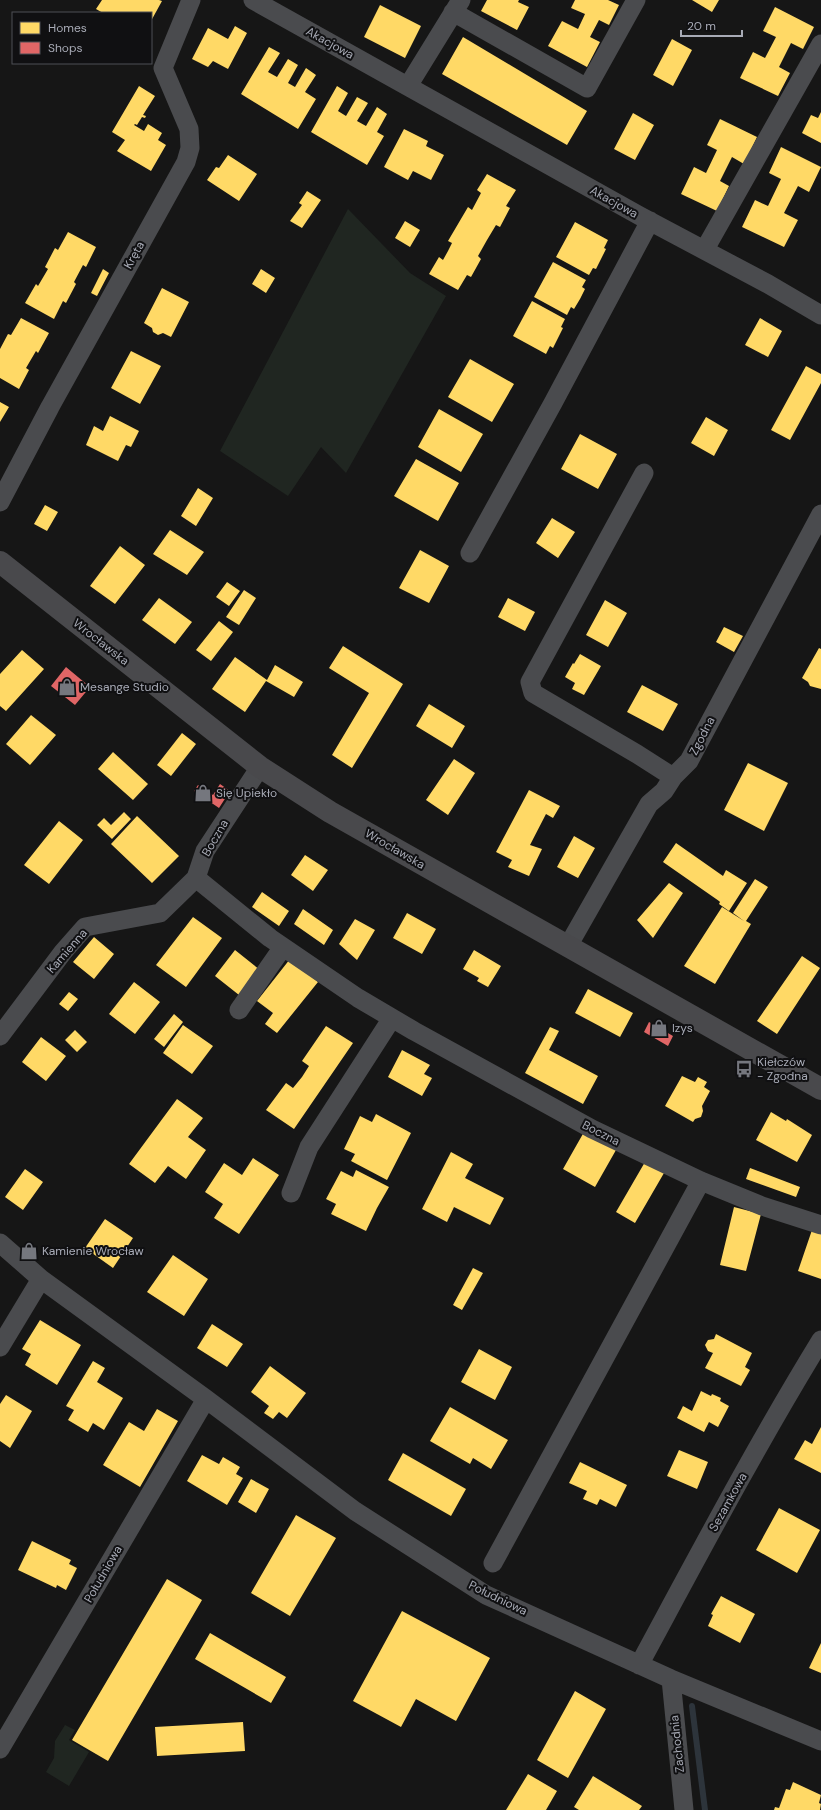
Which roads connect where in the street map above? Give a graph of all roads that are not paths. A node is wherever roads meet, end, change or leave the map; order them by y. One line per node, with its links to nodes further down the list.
1 (191, 0): 11 (street, Kręta)
2 (253, 0): 6 (street, Akacjowa)
3 (636, 0): 4 (street)
4 (457, 6): 6 (street)
5 (821, 44): 8 (street)
6 (408, 86): 7 (street, Akacjowa)
7 (650, 221): 8 (street, Akacjowa); 13 (street)
8 (705, 250): 9 (street, Akacjowa)
9 (821, 315)
10 (644, 473): 16 (street)
11 (0, 502)
12 (821, 514): 16 (street, Zgodna)
13 (470, 553)
14 (0, 562): 15 (street, Wrocławska)
15 (260, 767): 17 (street, Boczna); 18 (street, Wrocławska)
16 (673, 778): 18 (street, Zgodna)
17 (196, 878): 19 (street, Boczna); 22 (street, Kamienna)
18 (568, 946): 23 (street, Wrocławska)
19 (283, 947): 20 (street); 21 (street, Boczna)
20 (239, 1010)
21 (392, 1018): 24 (street, Boczna); 25 (street)
22 (0, 1036)
23 (821, 1089)
24 (701, 1182): 26 (street, Boczna); 32 (street)
25 (291, 1193)
26 (821, 1225)
27 (0, 1243): 28 (street, Południowa)
28 (41, 1279): 30 (street); 31 (street, Południowa)
29 (821, 1340): 33 (street, Sezamkowa)
30 (0, 1347)
31 (206, 1399): 33 (street, Południowa); 36 (street, Południowa)
32 (493, 1563)
33 (639, 1665): 34 (street, Południowa)
34 (671, 1679): 35 (street, Południowa); 37 (street, Zachodnia)
35 (821, 1741)
36 (0, 1749)
37 (684, 1810)

